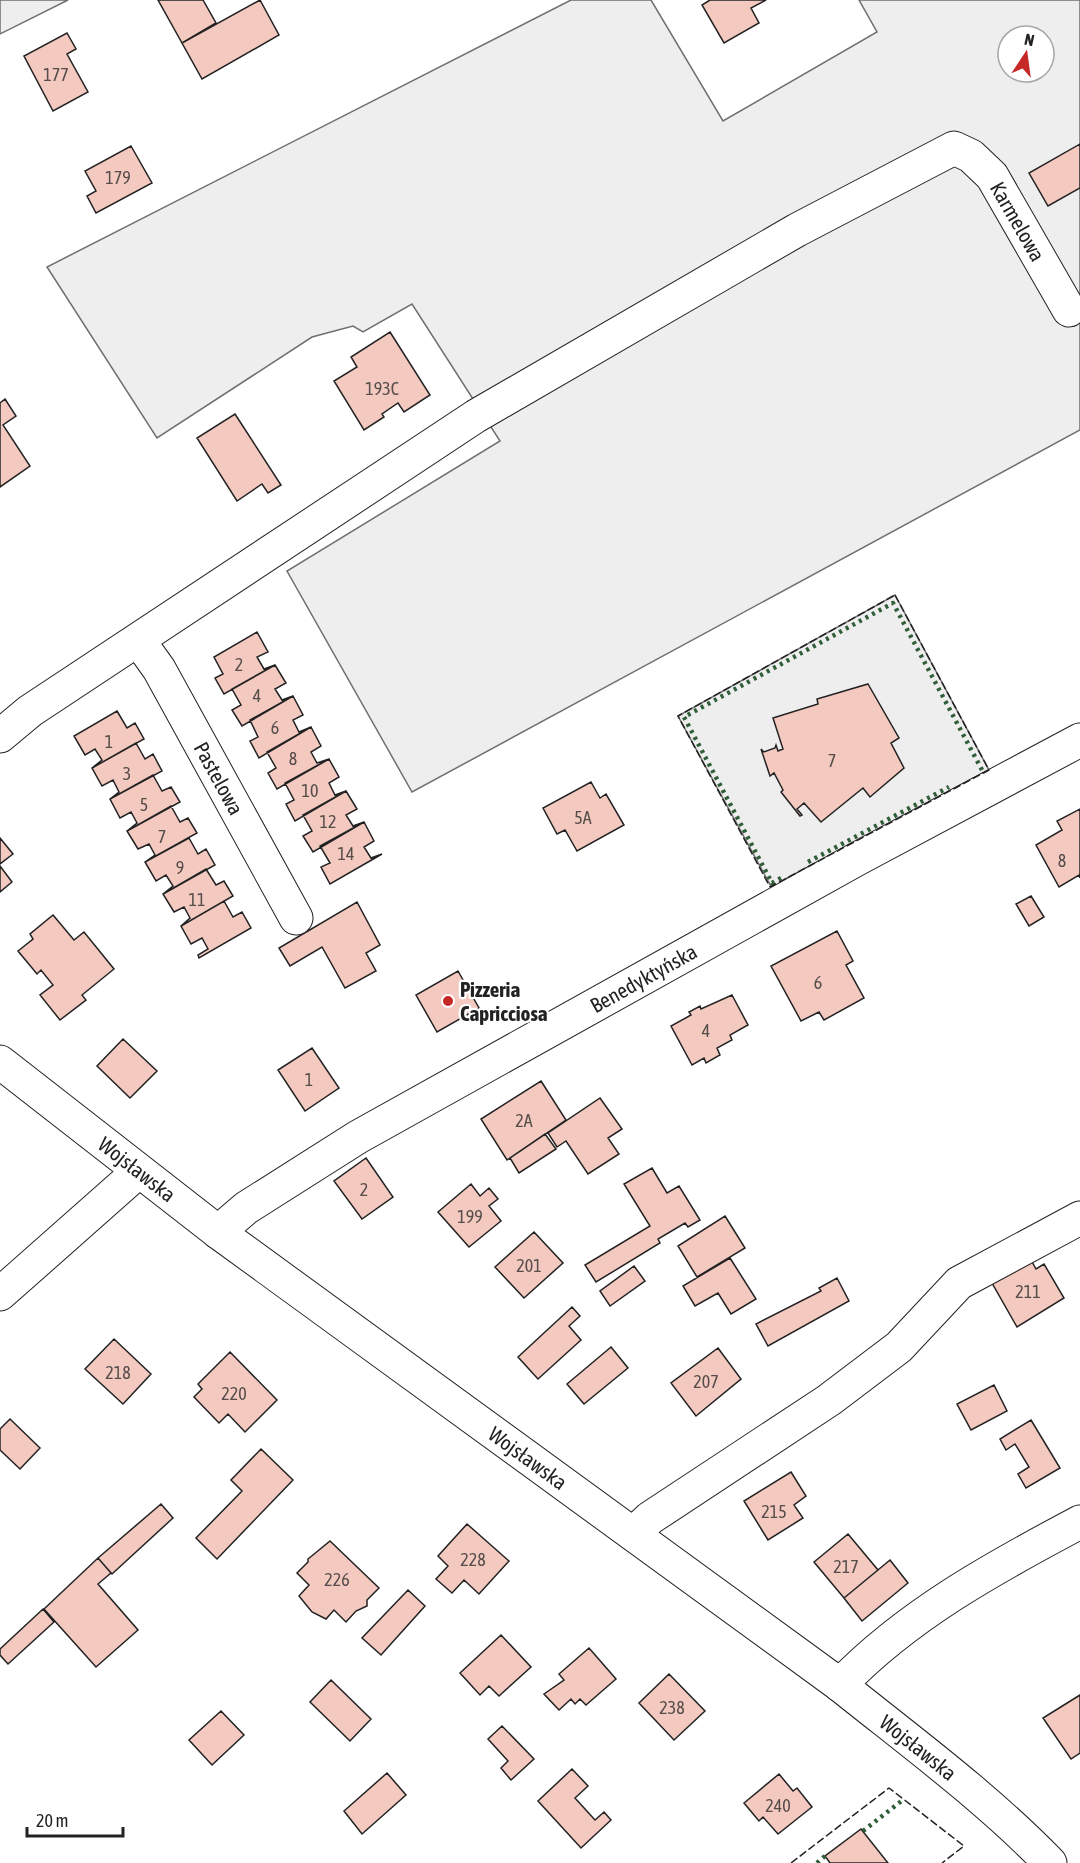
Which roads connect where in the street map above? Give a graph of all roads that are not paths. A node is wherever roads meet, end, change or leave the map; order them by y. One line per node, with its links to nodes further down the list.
1 (1069, 310): 2 (street, Karmelowa)
2 (139, 641): 3 (street); 5 (street, Pastelowa)
3 (0, 736)
4 (1080, 740): 9 (street, Benedyktyńska)
5 (296, 918)
6 (0, 1062): 7 (street, Wojsławska)
7 (139, 1171): 9 (street, Wojsławska); 10 (street)
8 (1080, 1218): 12 (street)
9 (218, 1232): 12 (street, Wojsławska)
10 (0, 1294)
11 (1080, 1522): 13 (street)
12 (633, 1534): 13 (street, Wojsławska)
13 (840, 1685): 14 (street, Wojsławska)
14 (1050, 1863)

